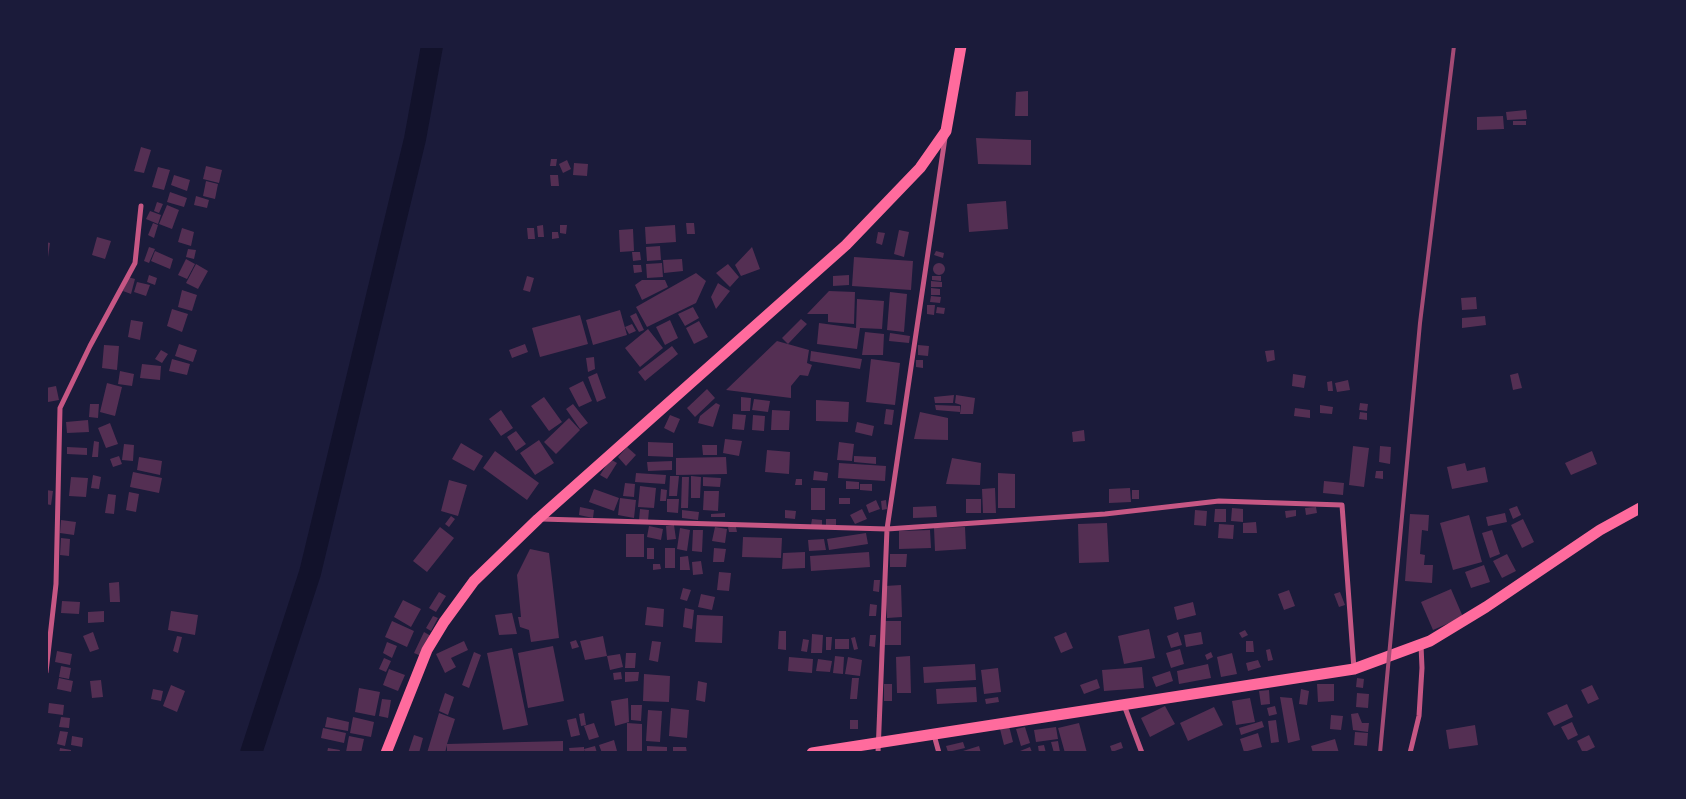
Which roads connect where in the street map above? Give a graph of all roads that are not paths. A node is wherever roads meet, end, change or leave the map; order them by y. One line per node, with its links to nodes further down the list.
1 (961, 46): 2 (main road)
2 (946, 131): 5 (main road); 6 (street)
3 (141, 206): 9 (street)
4 (1640, 508): 7 (main road)
5 (538, 519): 6 (street); 13 (main road)
6 (887, 529): 8 (street); 12 (street)
7 (1421, 645): 8 (main road); 17 (street)
8 (1354, 669): 10 (main road)
9 (46, 672)
10 (1124, 705): 11 (main road); 16 (street)
11 (934, 734): 12 (main road); 15 (street)
12 (879, 748): 14 (main road)
13 (386, 753)
14 (812, 753)
15 (939, 753)
16 (1142, 753)
17 (1410, 753)

